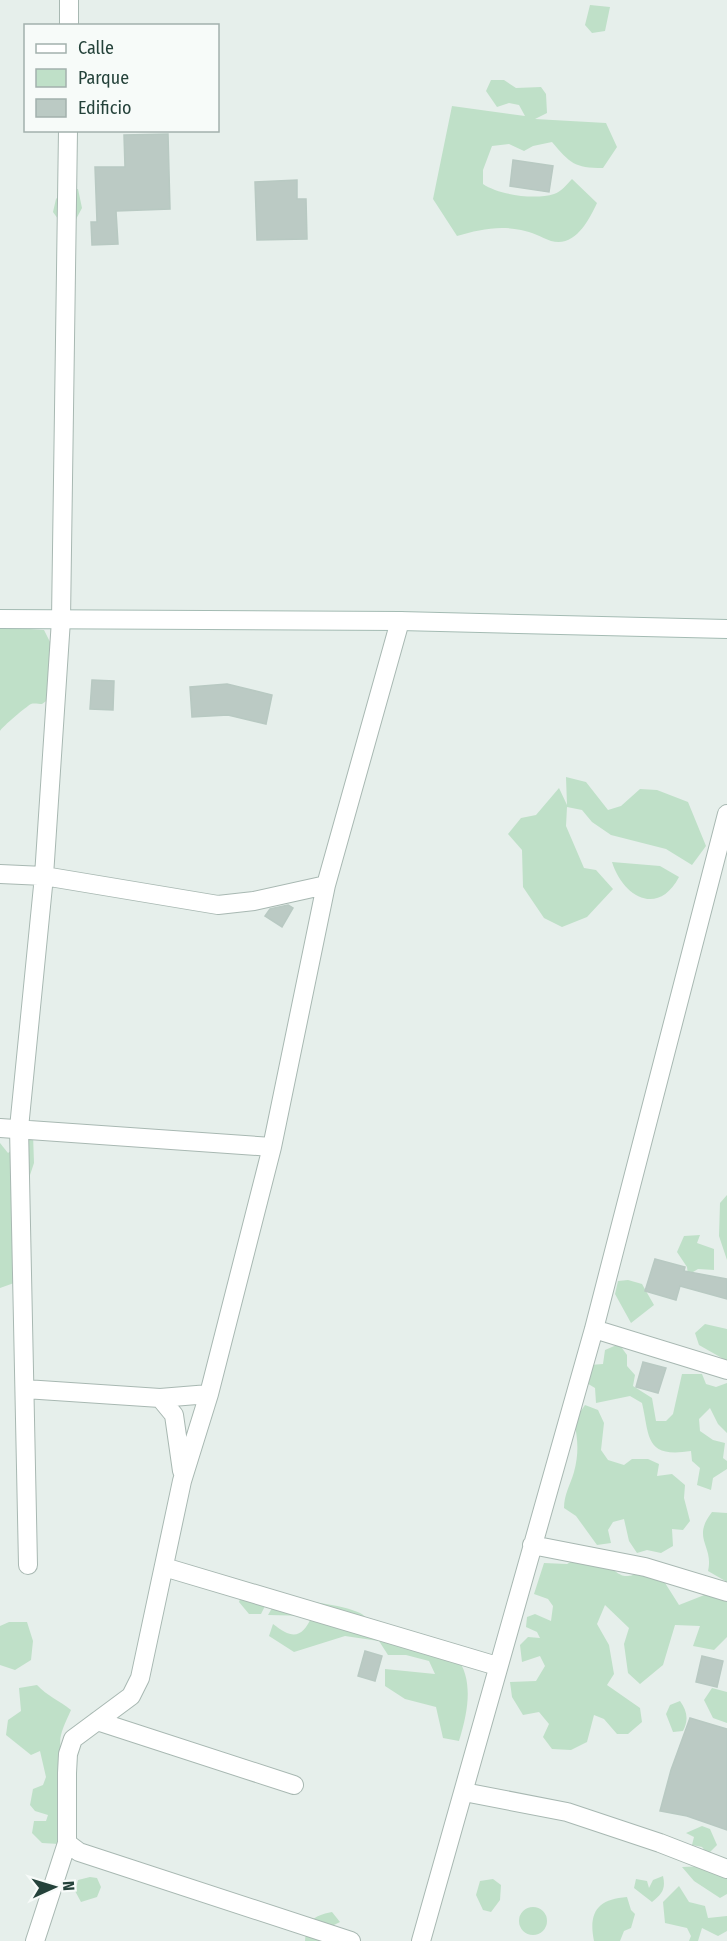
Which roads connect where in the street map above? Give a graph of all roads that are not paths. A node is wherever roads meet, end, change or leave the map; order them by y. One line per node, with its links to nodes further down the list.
1 (69, 0): 2 (street)
2 (69, 24)
3 (68, 132): 5 (street)
4 (0, 619): 5 (street)
5 (61, 620): 6 (street); 10 (street)
6 (400, 621): 7 (street); 11 (street)
7 (727, 629)
8 (727, 814): 15 (street)
9 (0, 874): 10 (street)
10 (44, 876): 11 (street); 13 (street)
11 (326, 885): 14 (street)
12 (0, 1128): 13 (street)
13 (19, 1128): 14 (street); 17 (street)
14 (272, 1147): 18 (street)
15 (594, 1329): 16 (street); 21 (street)
16 (727, 1370)
17 (25, 1389): 19 (street); 22 (street)
18 (209, 1394): 19 (street); 20 (street)
19 (160, 1398): 20 (street)
20 (182, 1481): 23 (street)
21 (532, 1545): 24 (street); 25 (street)
22 (28, 1565)
23 (164, 1567): 25 (street); 26 (street)
24 (727, 1592)
25 (497, 1666): 28 (street)
26 (97, 1720): 27 (street); 29 (street)
27 (294, 1785)
28 (464, 1792): 30 (street); 33 (street)
29 (67, 1844): 31 (street); 32 (street)
30 (727, 1869)
31 (34, 1941)
32 (351, 1941)
33 (421, 1941)

